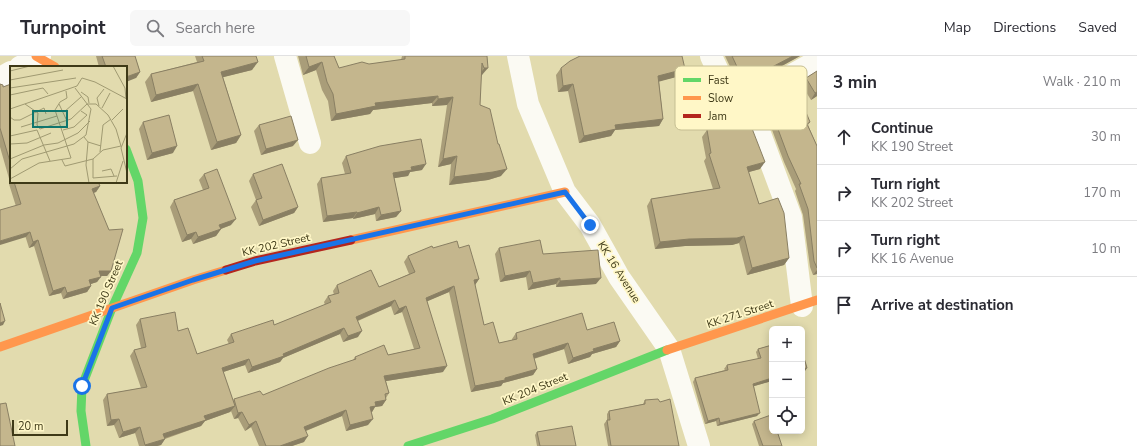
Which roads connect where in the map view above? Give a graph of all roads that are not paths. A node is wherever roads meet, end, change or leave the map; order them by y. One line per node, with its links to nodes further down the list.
1 (285, 56): 10 (street)
2 (518, 56): 12 (street, KK 16 Avenue)
3 (711, 56): 5 (street)
4 (817, 61): 6 (street)
5 (716, 66)
6 (807, 67)
7 (10, 73): 8 (street)
8 (0, 78)
9 (759, 130): 13 (street)
10 (310, 143)
11 (127, 152): 14 (street, KK 190 Street)
12 (565, 192): 14 (street, KK 202 Street); 16 (street, KK 16 Avenue)
13 (810, 303): 16 (street, KK 271 Street)
14 (112, 308): 15 (street, KK 202 Street); 17 (street, KK 190 Street)
15 (0, 347)
16 (669, 349): 18 (street, KK 204 Street); 19 (street, KK 16 Avenue)
17 (86, 446)
18 (408, 446)
19 (699, 446)

